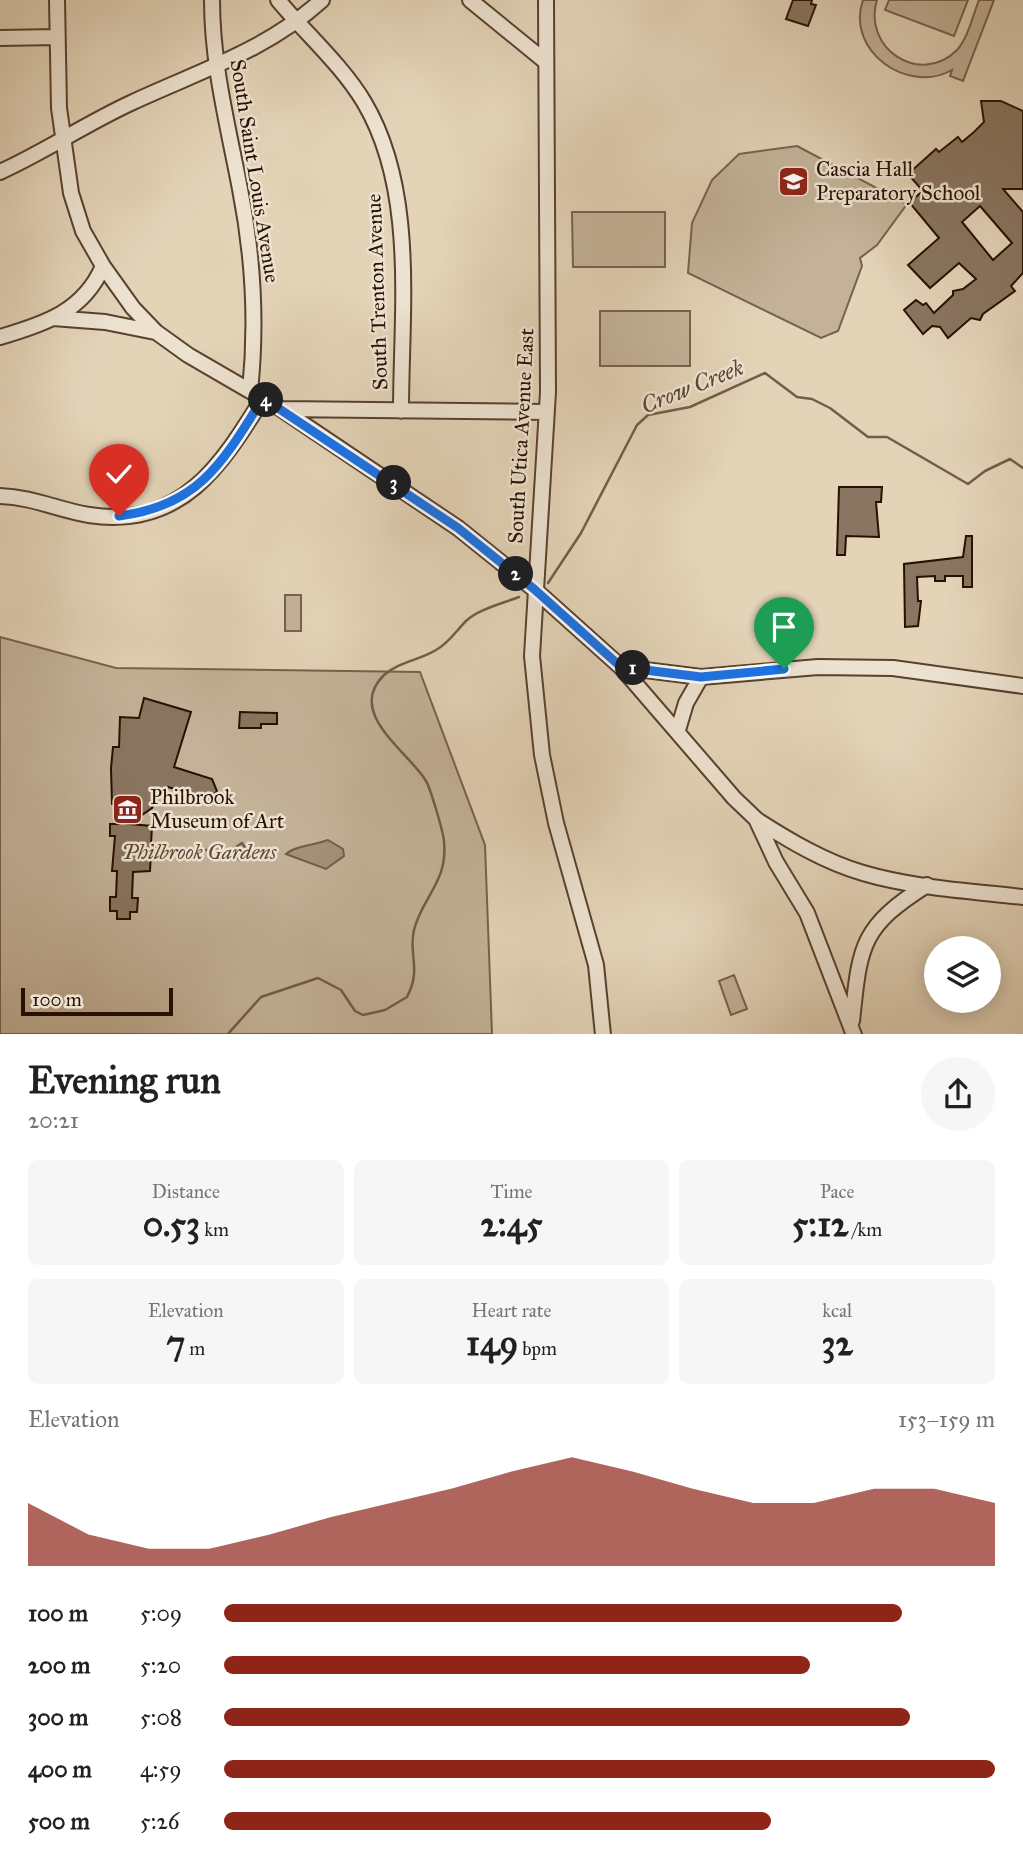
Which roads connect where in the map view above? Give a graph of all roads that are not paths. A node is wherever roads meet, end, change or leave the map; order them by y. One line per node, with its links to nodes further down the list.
1 (57, 0): 8 (street)
2 (212, 0): 11 (street, South Saint Louis Avenue)
3 (278, 0): 7 (street, South Trenton Avenue)
4 (322, 0): 7 (street)
5 (470, 0): 10 (street)
6 (546, 0): 10 (street, South Utica Avenue East)
7 (297, 23): 11 (street); 20 (street, South Trenton Avenue)
8 (57, 37): 9 (street); 12 (street)
9 (0, 38)
10 (546, 62): 21 (street, South Utica Avenue East)
11 (217, 67): 12 (street); 18 (street, South Saint Louis Avenue)
12 (62, 139): 13 (street); 14 (street)
13 (0, 173)
14 (103, 266): 15 (street); 16 (street)
15 (53, 318): 16 (street); 17 (street)
16 (156, 332): 18 (street)
17 (0, 337)
18 (257, 394): 19 (street); 22 (street)
19 (281, 409): 20 (street); 23 (street)
20 (401, 411): 21 (street)
21 (546, 412): 23 (street, South Utica Avenue East)
22 (0, 496)
23 (534, 589): 24 (street); 32 (street, South Utica Avenue East)
24 (621, 667): 25 (street); 27 (street)
25 (701, 677): 26 (street); 27 (street)
26 (1023, 686)
27 (678, 730): 28 (street)
28 (756, 819): 29 (street); 31 (street)
29 (927, 885): 30 (street); 31 (street)
30 (1023, 897)
31 (852, 1030)
32 (603, 1034)

